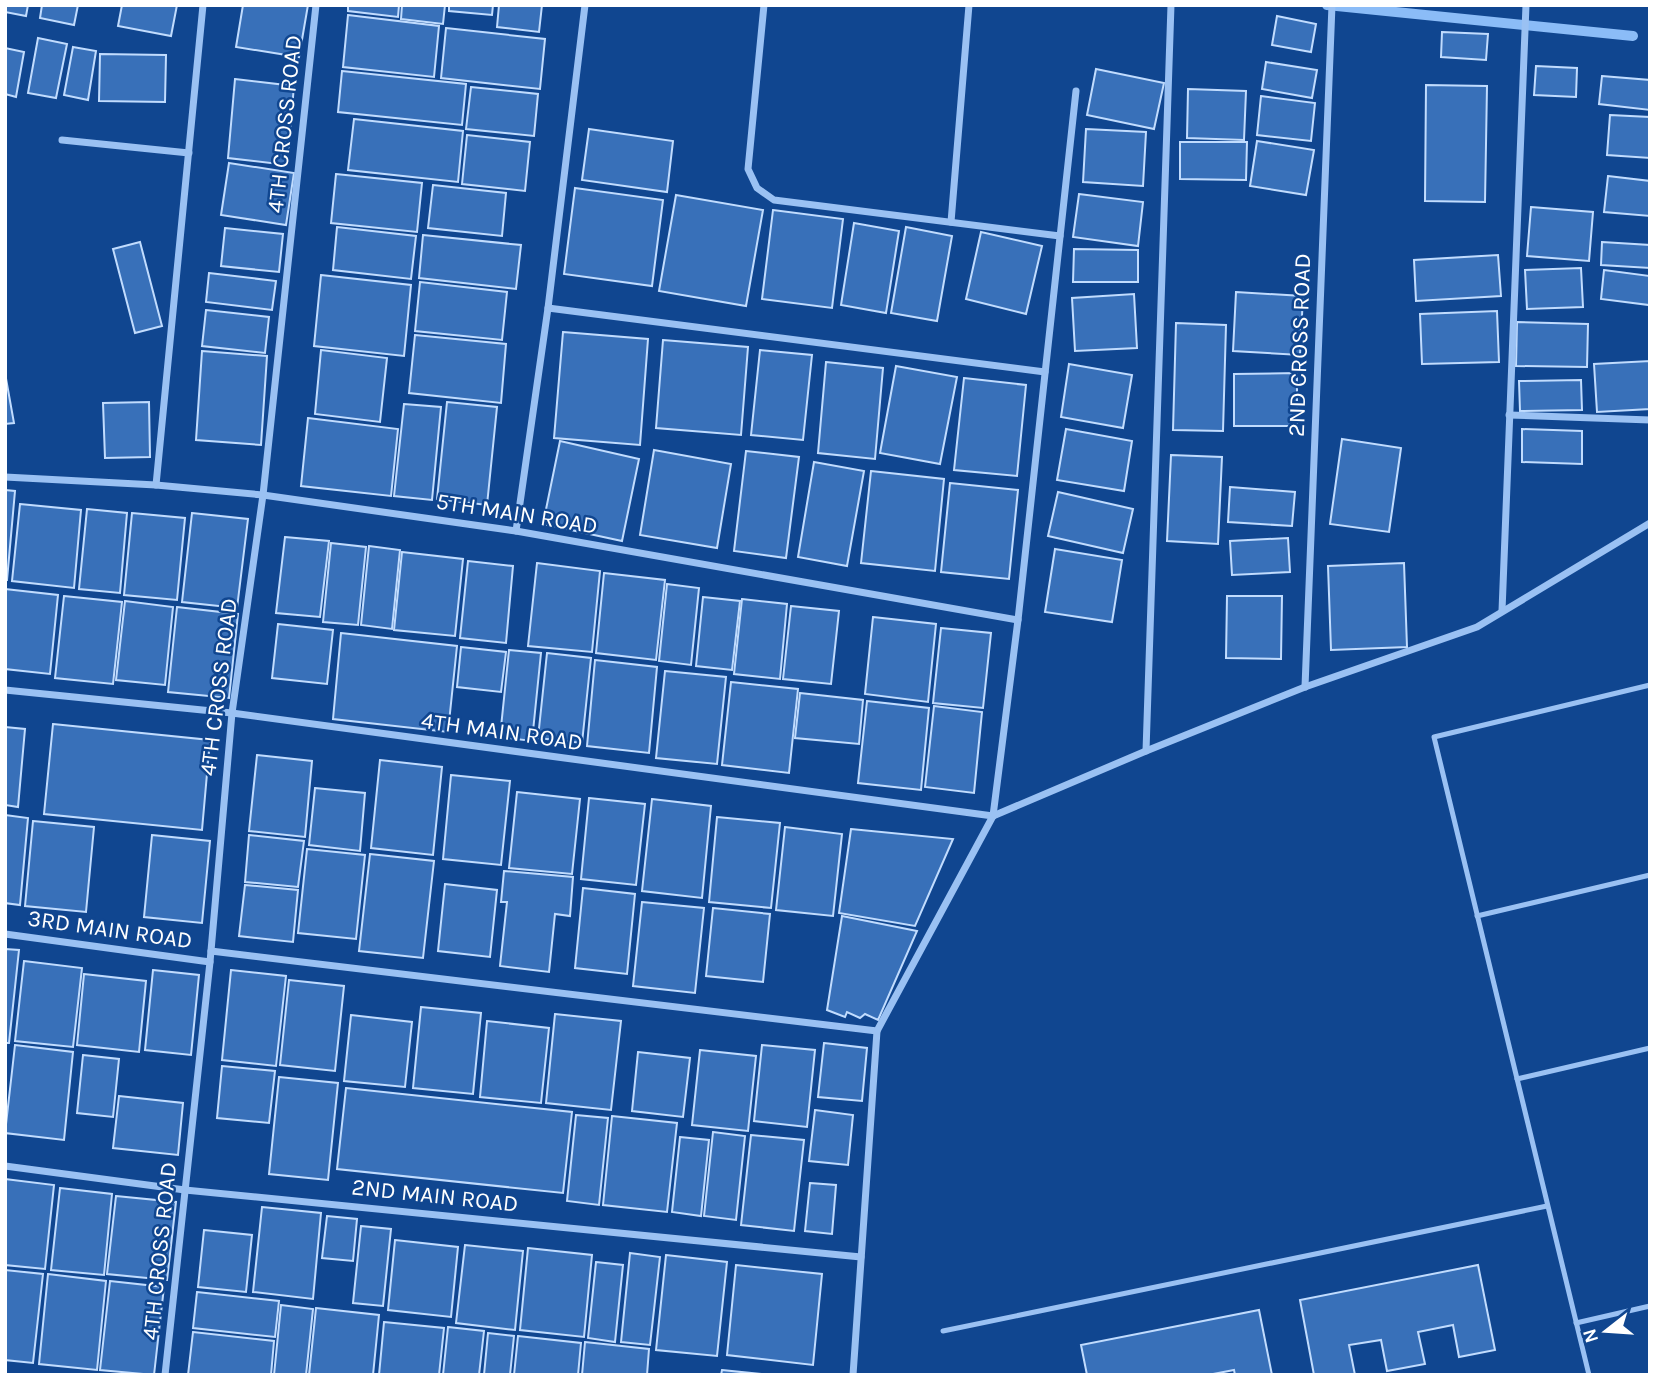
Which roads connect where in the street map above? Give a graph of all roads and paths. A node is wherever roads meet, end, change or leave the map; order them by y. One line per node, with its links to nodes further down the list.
1 (203, 5): 11 (street)
2 (316, 5): 20 (street, 4TH CROSS ROAD)
3 (585, 5): 14 (street)
4 (764, 5): 12 (street)
5 (969, 5): 12 (street)
6 (1171, 5): 29 (street)
7 (1332, 5): 26 (street, 2ND CROSS ROAD)
8 (1526, 6): 16 (street)
9 (1076, 91): 13 (street)
10 (62, 139): 11 (street)
11 (189, 153): 19 (street)
12 (951, 222): 13 (street)
13 (1060, 236): 15 (street)
14 (548, 308): 15 (street); 22 (street)
15 (1045, 372): 24 (street)
16 (1509, 415): 17 (street); 23 (street)
17 (1650, 420)
18 (5, 477): 19 (street, 5TH MAIN ROAD)
19 (156, 485): 20 (street, 5TH MAIN ROAD)
20 (263, 495): 22 (street, 5TH MAIN ROAD); 28 (street, 4TH CROSS ROAD)
21 (1650, 523): 23 (street)
22 (516, 531): 24 (street, 5TH MAIN ROAD)
23 (1502, 611): 26 (street)
24 (1018, 620): 30 (street)
25 (1650, 685): 32 (lane)
26 (1305, 687): 29 (street)
27 (5, 690): 28 (street, 4TH MAIN ROAD)
28 (232, 713): 30 (street, 4TH MAIN ROAD); 34 (street, 4TH CROSS ROAD)
29 (1146, 751): 30 (street)
30 (993, 816): 36 (street)
31 (1650, 875): 32 (lane)
32 (1477, 916): 38 (lane)
33 (5, 934): 35 (street, 3RD MAIN ROAD)
34 (211, 951): 35 (street, 4TH CROSS ROAD); 36 (street)
35 (210, 962): 40 (street, 4TH CROSS ROAD)
36 (877, 1031): 42 (street)
37 (1650, 1048): 38 (lane)
38 (1517, 1079): 41 (lane)
39 (5, 1166): 40 (street, 2ND MAIN ROAD)
40 (185, 1190): 42 (street, 2ND MAIN ROAD); 46 (street, 4TH CROSS ROAD)
41 (1548, 1206): 44 (lane); 45 (lane)
42 (861, 1257): 47 (street)
43 (1650, 1306): 44 (lane)
44 (1576, 1323): 48 (lane)
45 (943, 1331)
46 (165, 1375)
47 (853, 1375)
48 (1588, 1375)

